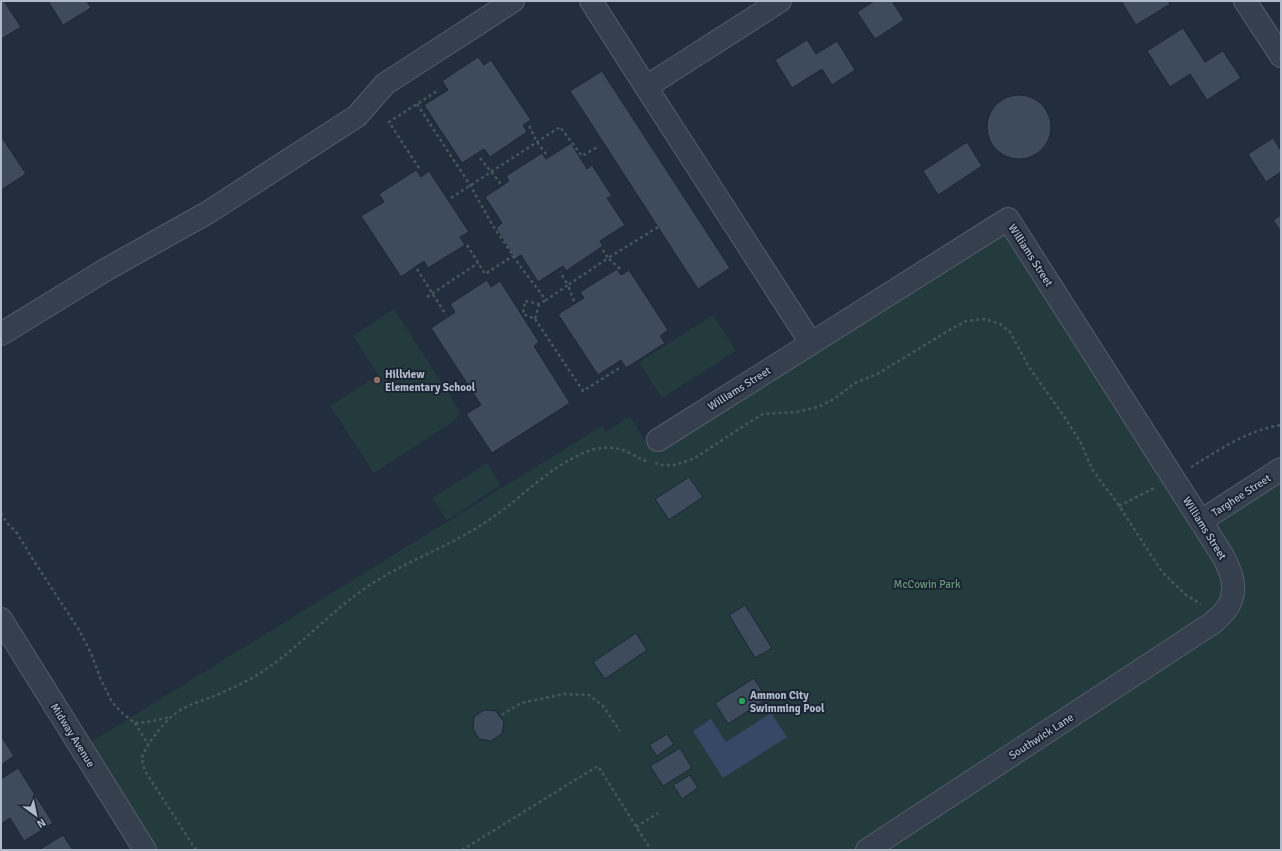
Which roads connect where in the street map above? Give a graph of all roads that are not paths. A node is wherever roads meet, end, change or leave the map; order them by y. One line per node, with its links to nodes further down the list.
1 (513, 1): 7 (street)
2 (591, 1): 6 (street)
3 (780, 1): 6 (street)
4 (1245, 1): 5 (street)
5 (1281, 56)
6 (646, 87): 8 (street)
7 (1, 334)
8 (811, 343): 9 (street, Williams Street); 11 (street, Williams Street)
9 (658, 440)
10 (1281, 469): 11 (street, Targhee Street)
11 (1201, 520): 13 (street, Williams Street)
12 (1, 619): 14 (street, Midway Avenue)
13 (1214, 622): 15 (street, Southwick Lane)
14 (145, 850)
15 (867, 850)

